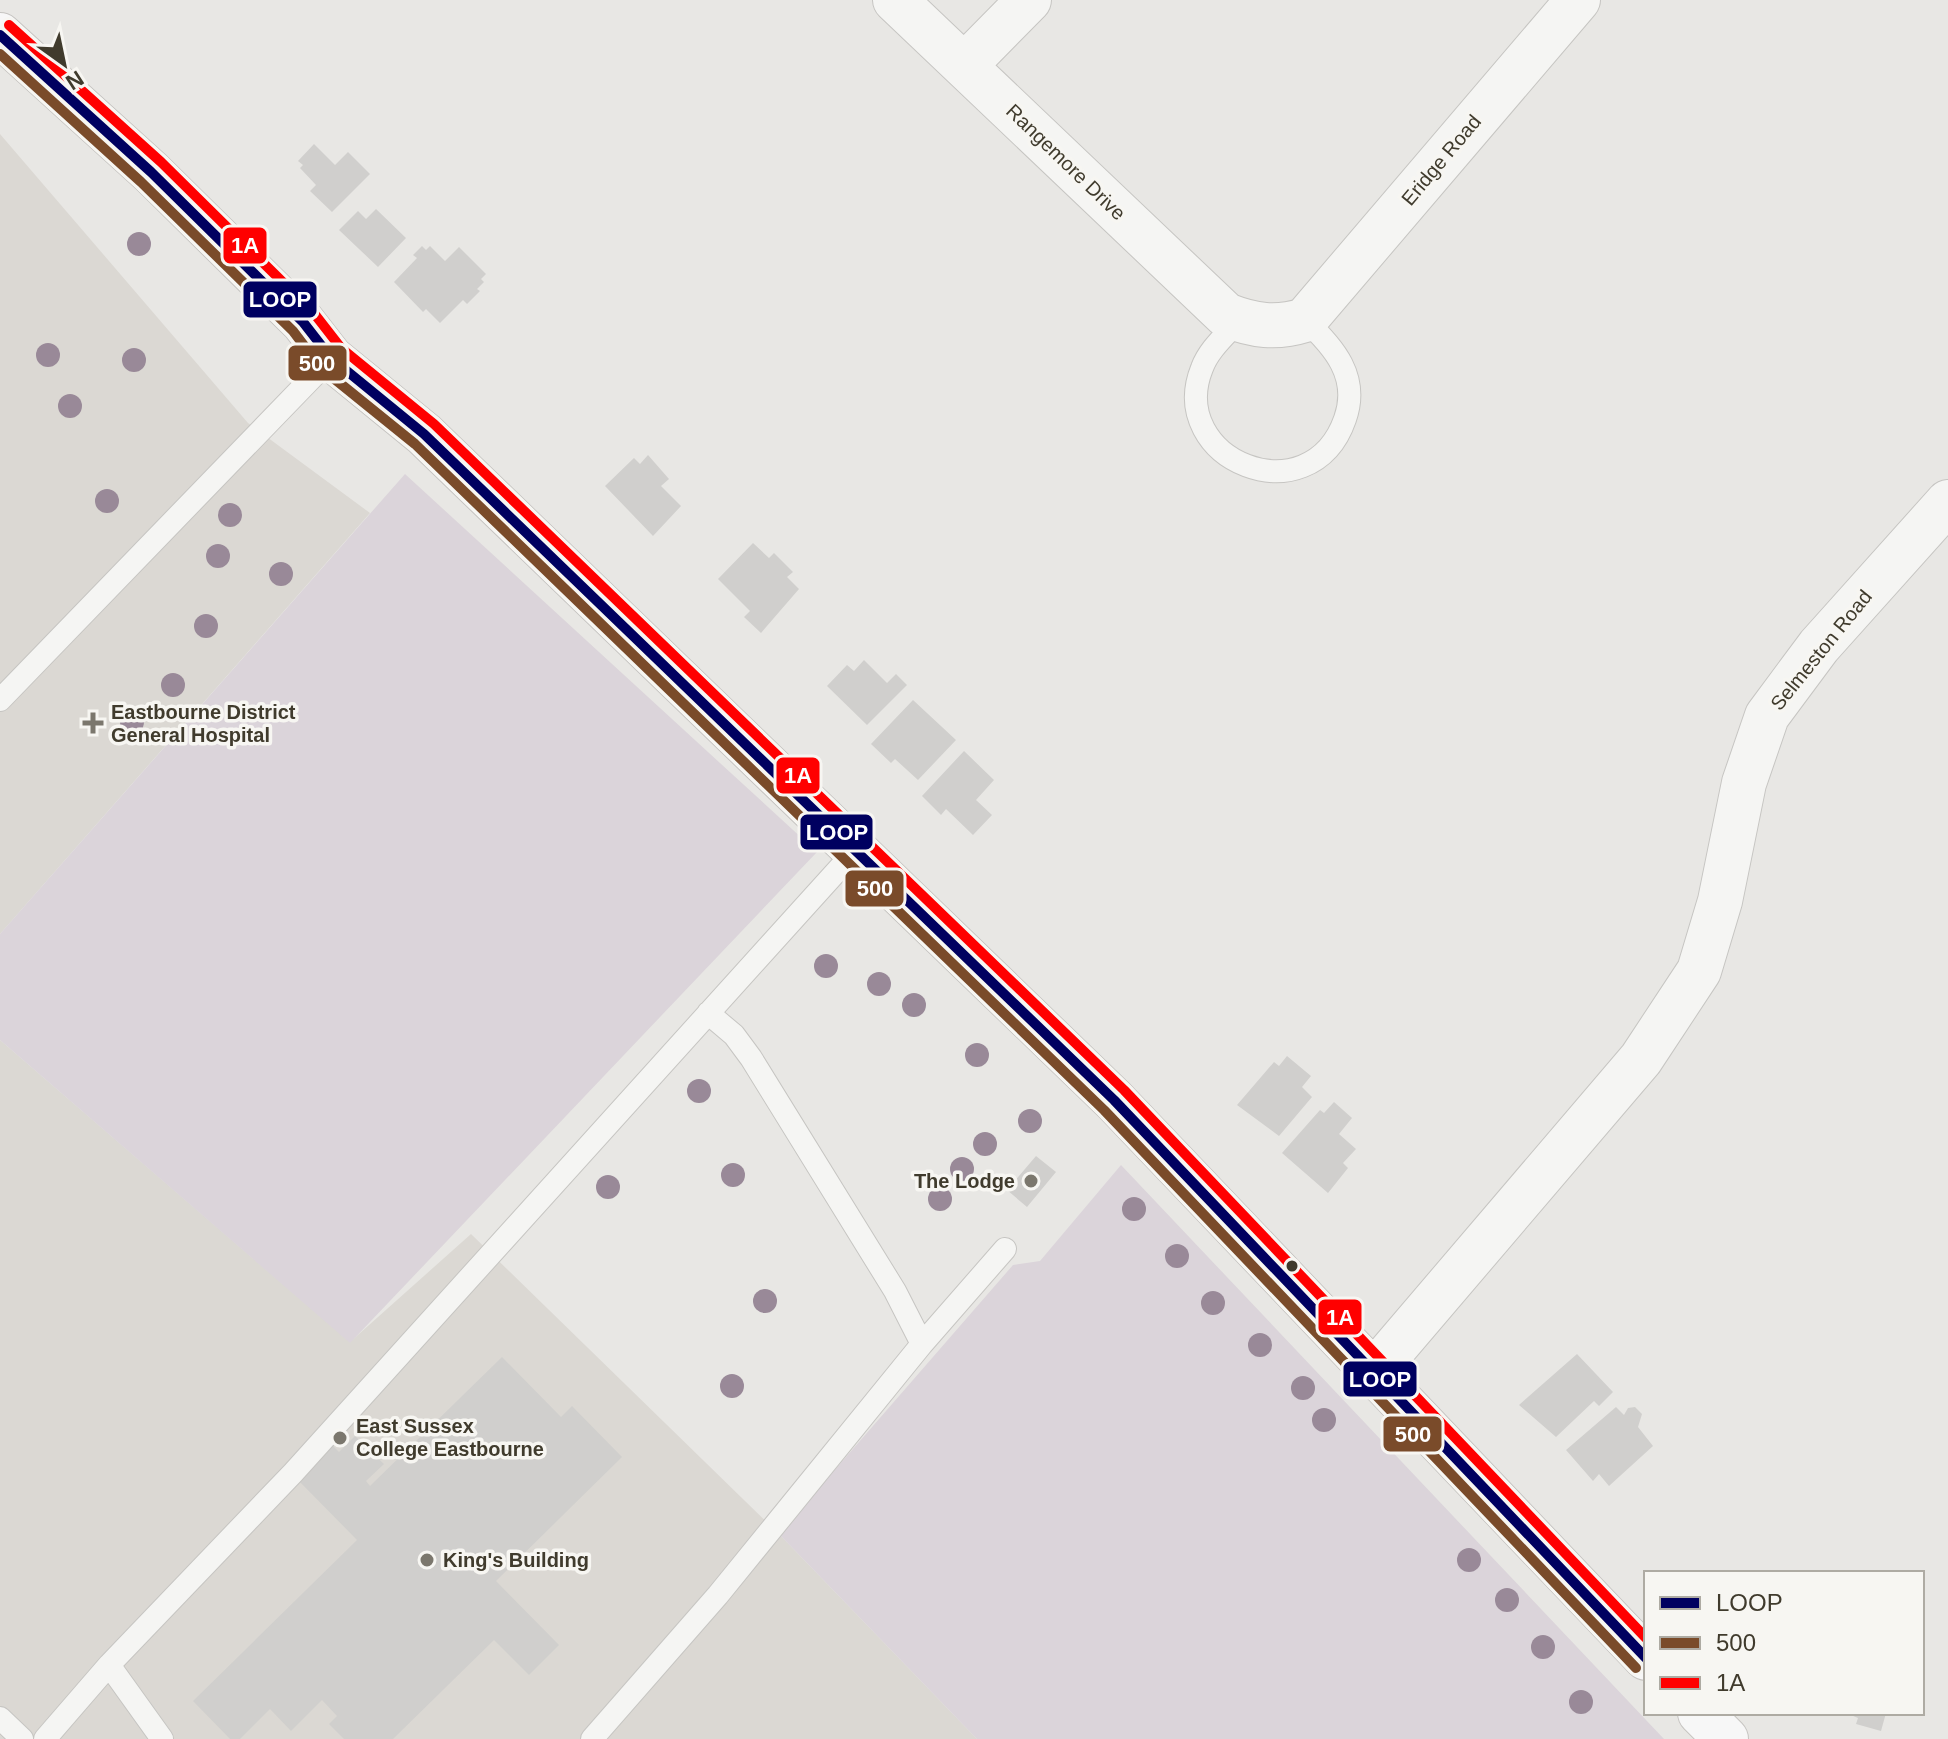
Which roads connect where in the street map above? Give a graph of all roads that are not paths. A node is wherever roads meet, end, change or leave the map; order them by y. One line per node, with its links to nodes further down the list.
1 (895, 0): 5 (street, Rangemore Drive)
2 (1029, 0): 5 (street)
3 (1578, 0): 7 (street, Eridge Road)
4 (0, 35): 8 (main road)
5 (965, 65): 6 (street, Rangemore Drive)
6 (1239, 320): 7 (street, Rangemore Drive); 7 (lane)
7 (1305, 320)
8 (331, 358): 10 (lane); 11 (main road)
9 (1948, 502): 15 (street, Selmeston Road)
10 (0, 700)
11 (855, 851): 12 (lane); 15 (main road)
12 (708, 1013): 14 (lane); 17 (lane)
13 (1005, 1249): 14 (lane)
14 (922, 1344): 23 (lane)
15 (1374, 1372): 16 (main road)
16 (1644, 1656)
17 (109, 1665): 21 (lane); 22 (lane)
18 (1702, 1715): 24 (main road)
19 (0, 1718): 20 (lane)
20 (22, 1739)
21 (45, 1739)
22 (162, 1739)
23 (592, 1739)
24 (1726, 1739)

